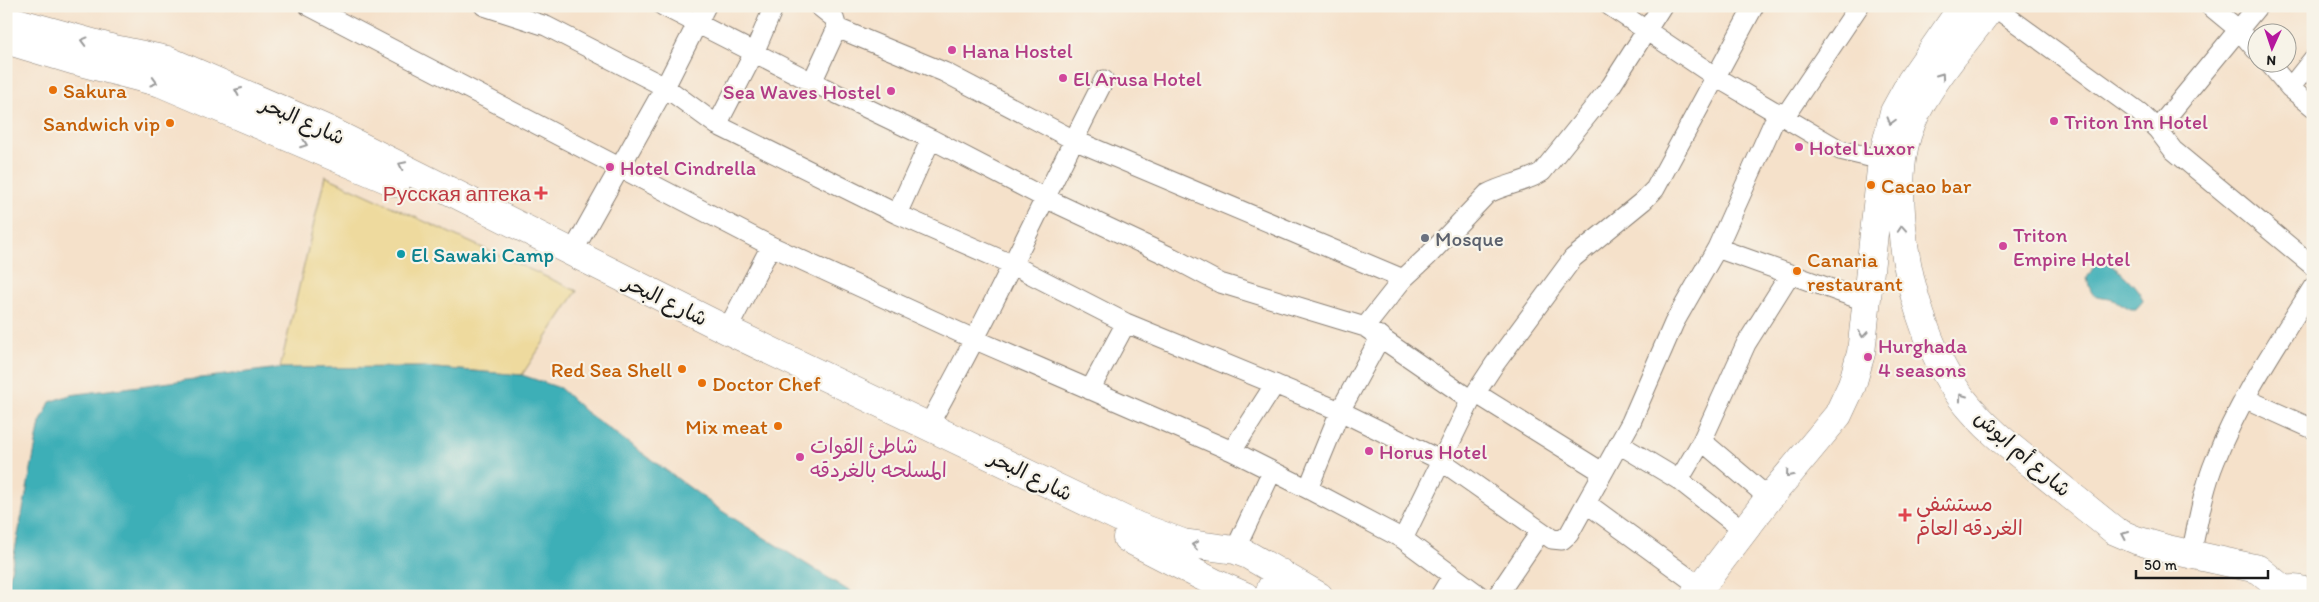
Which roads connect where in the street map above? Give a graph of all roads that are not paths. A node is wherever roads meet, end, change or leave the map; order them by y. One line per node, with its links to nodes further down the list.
1 (309, 6): 36 (street)
2 (484, 6): 27 (street)
3 (663, 6): 14 (street)
4 (774, 6): 21 (street)
5 (820, 6): 16 (street)
6 (1610, 6): 17 (street)
7 (1662, 6): 17 (street)
8 (1859, 6): 30 (street)
9 (1963, 6): 35 (main road, one-way to 35)
10 (1992, 6): 32 (street); 73 (main road, شارع أم ابوش, one-way to 10)
11 (2210, 6): 18 (street)
12 (2258, 6): 18 (street)
13 (1747, 9): 24 (street)
14 (702, 14): 21 (street); 27 (street)
15 (6, 18): 41 (main road, شارع البحر, one-way to 15)
16 (836, 28): 26 (street); 34 (street)
17 (1646, 29): 24 (street); 45 (street)
18 (2239, 30): 19 (street); 32 (street)
19 (2246, 38)
20 (6, 40): 75 (main road, شارع البحر, one-way to 75)
21 (754, 53): 26 (street); 31 (street)
22 (2313, 59): 28 (street)
23 (2276, 72): 28 (street)
24 (1716, 77): 30 (street); 54 (street)
25 (1104, 80): 34 (street)
26 (812, 82): 33 (street)
27 (665, 87): 31 (street); 36 (street)
28 (2290, 88): 29 (street)
29 (2313, 107)
30 (1781, 114): 35 (street); 40 (street)
31 (717, 125): 38 (street)
32 (2158, 129): 43 (street)
33 (931, 139): 37 (street); 38 (street)
34 (1074, 140): 37 (street); 45 (street)
35 (1882, 160): 47 (main road)
36 (620, 168): 39 (street); 41 (street)
37 (1045, 198): 42 (street); 50 (street)
38 (898, 214): 42 (street)
39 (771, 246): 49 (street); 51 (street)
40 (1717, 248): 44 (street); 60 (street)
41 (572, 253): 49 (main road, شارع البحر)
42 (1011, 264): 48 (street); 51 (street)
43 (2313, 266)
44 (1790, 274): 47 (street); 59 (street)
45 (1403, 280): 50 (street)
46 (2313, 287): 55 (street)
47 (1865, 301): 67 (main road, one-way to 67)
48 (1126, 323): 52 (street); 53 (street)
49 (727, 330): 57 (main road, شارع البحر)
50 (1373, 332): 54 (street); 56 (street)
51 (976, 340): 53 (street); 57 (street)
52 (1275, 384): 56 (street); 61 (street)
53 (1090, 390): 61 (street)
54 (1474, 397): 62 (street); 64 (street)
55 (2244, 398): 58 (street); 73 (street)
56 (1340, 411): 62 (street); 66 (street)
57 (928, 426): 72 (main road, شارع البحر, one-way to 57)
58 (2313, 428)
59 (1702, 441): 65 (street); 67 (street)
60 (1619, 444): 64 (street); 65 (street)
61 (1232, 451): 63 (street)
62 (1440, 460): 69 (street); 71 (street)
63 (1272, 471): 66 (street); 72 (street)
64 (1602, 472): 68 (street)
65 (1679, 480): 70 (street)
66 (1308, 489): 71 (street)
67 (1770, 498): 70 (main road)
68 (1586, 503): 69 (street); 77 (street)
69 (1541, 531): 84 (street)
70 (1744, 531): 77 (main road)
71 (1403, 539): 74 (street)
72 (1235, 550): 75 (main road); 76 (main road, شارع البحر)
73 (2191, 554): 78 (main road, شارع أم ابوش)
74 (1452, 576): 82 (street); 83 (street)
75 (1213, 582): 80 (main road, شارع البحر)
76 (1275, 585): 81 (main road, شارع البحر)
77 (1698, 592)
78 (2279, 593): 79 (main road)
79 (2313, 595)
80 (1245, 596)
81 (1319, 596)
82 (1440, 596)
83 (1480, 596)
84 (1497, 596)

